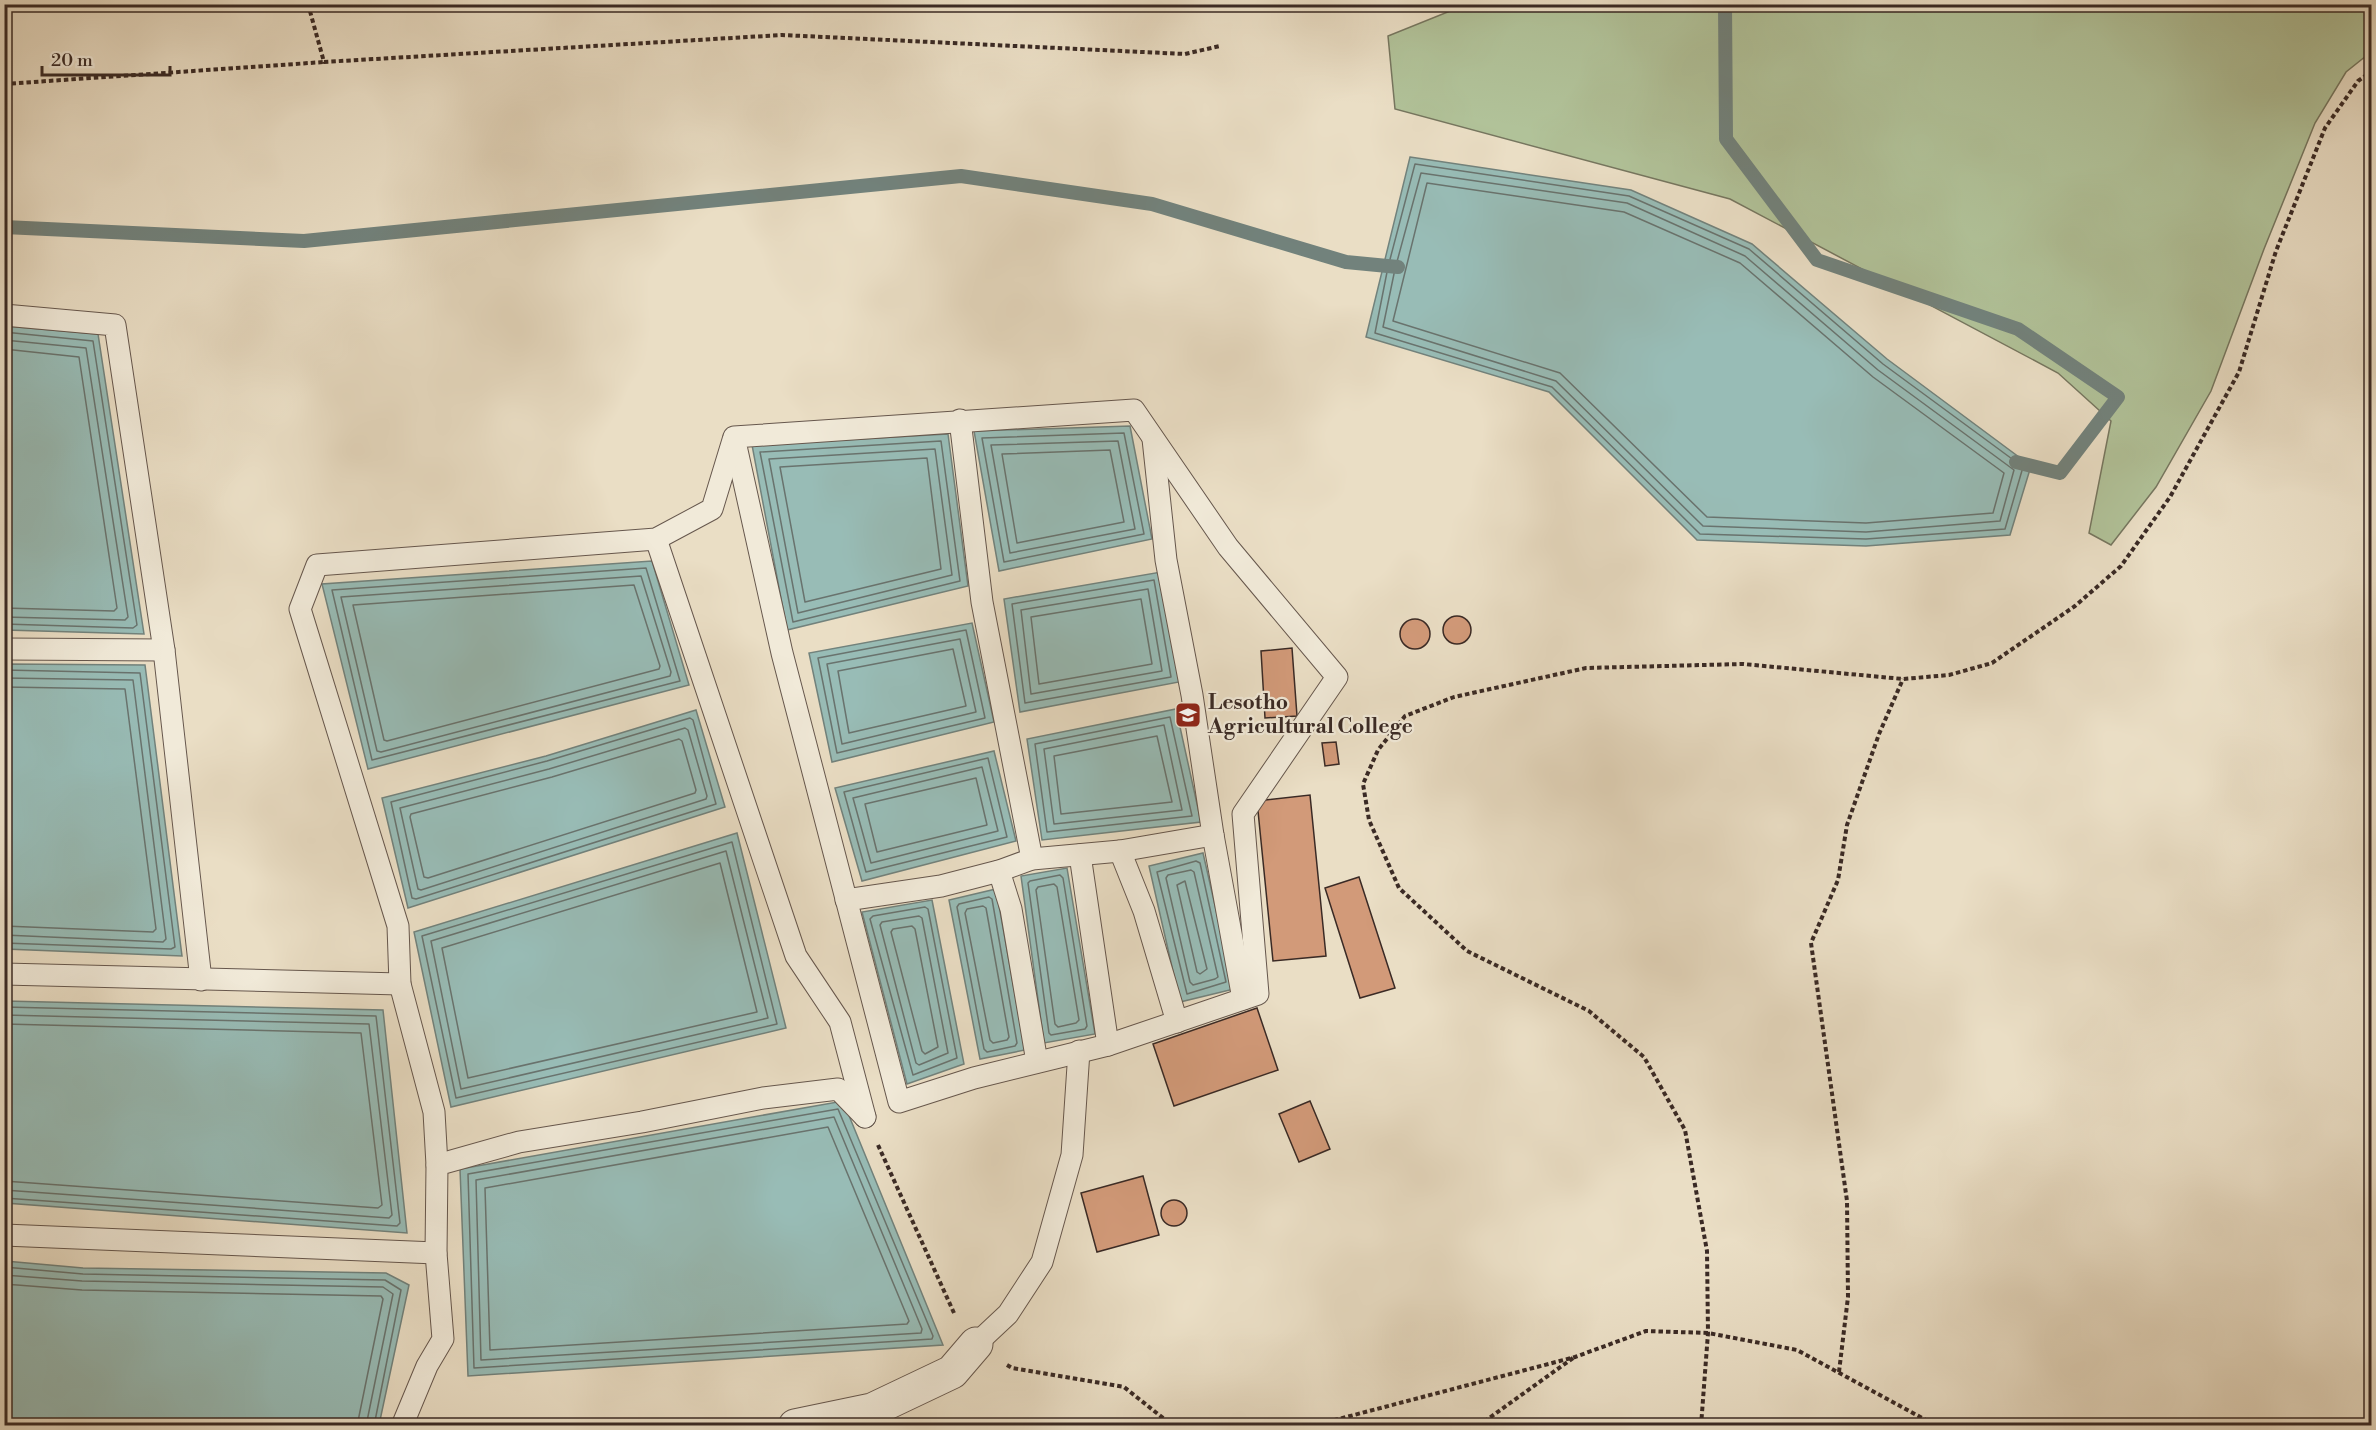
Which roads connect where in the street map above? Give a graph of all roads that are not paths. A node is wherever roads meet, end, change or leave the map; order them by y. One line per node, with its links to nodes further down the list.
1 (4, 315): 7 (lane)
2 (960, 420): 3 (lane); 4 (lane); 11 (lane)
3 (1152, 436): 8 (lane); 17 (lane)
4 (734, 437): 5 (lane); 13 (lane)
5 (656, 538): 16 (lane); 22 (lane)
6 (4, 649): 7 (lane)
7 (164, 650): 15 (lane)
8 (1213, 835): 9 (lane); 17 (lane)
9 (1120, 851): 10 (lane); 18 (lane)
10 (1080, 855): 11 (lane); 19 (lane)
11 (1032, 859): 12 (lane)
12 (999, 871): 13 (lane); 21 (lane)
13 (846, 900): 21 (lane)
14 (4, 974): 15 (lane)
15 (201, 980): 16 (lane)
16 (400, 984): 22 (lane)
17 (1243, 999): 18 (lane)
18 (1176, 1022): 19 (lane)
19 (1108, 1044): 20 (lane)
20 (1079, 1051): 21 (lane); 25 (lane)
21 (1037, 1062)
22 (437, 1165): 24 (lane)
23 (4, 1235): 24 (lane)
24 (436, 1253): 26 (lane)
25 (976, 1344): 27 (street)
26 (402, 1425)
27 (795, 1425)

